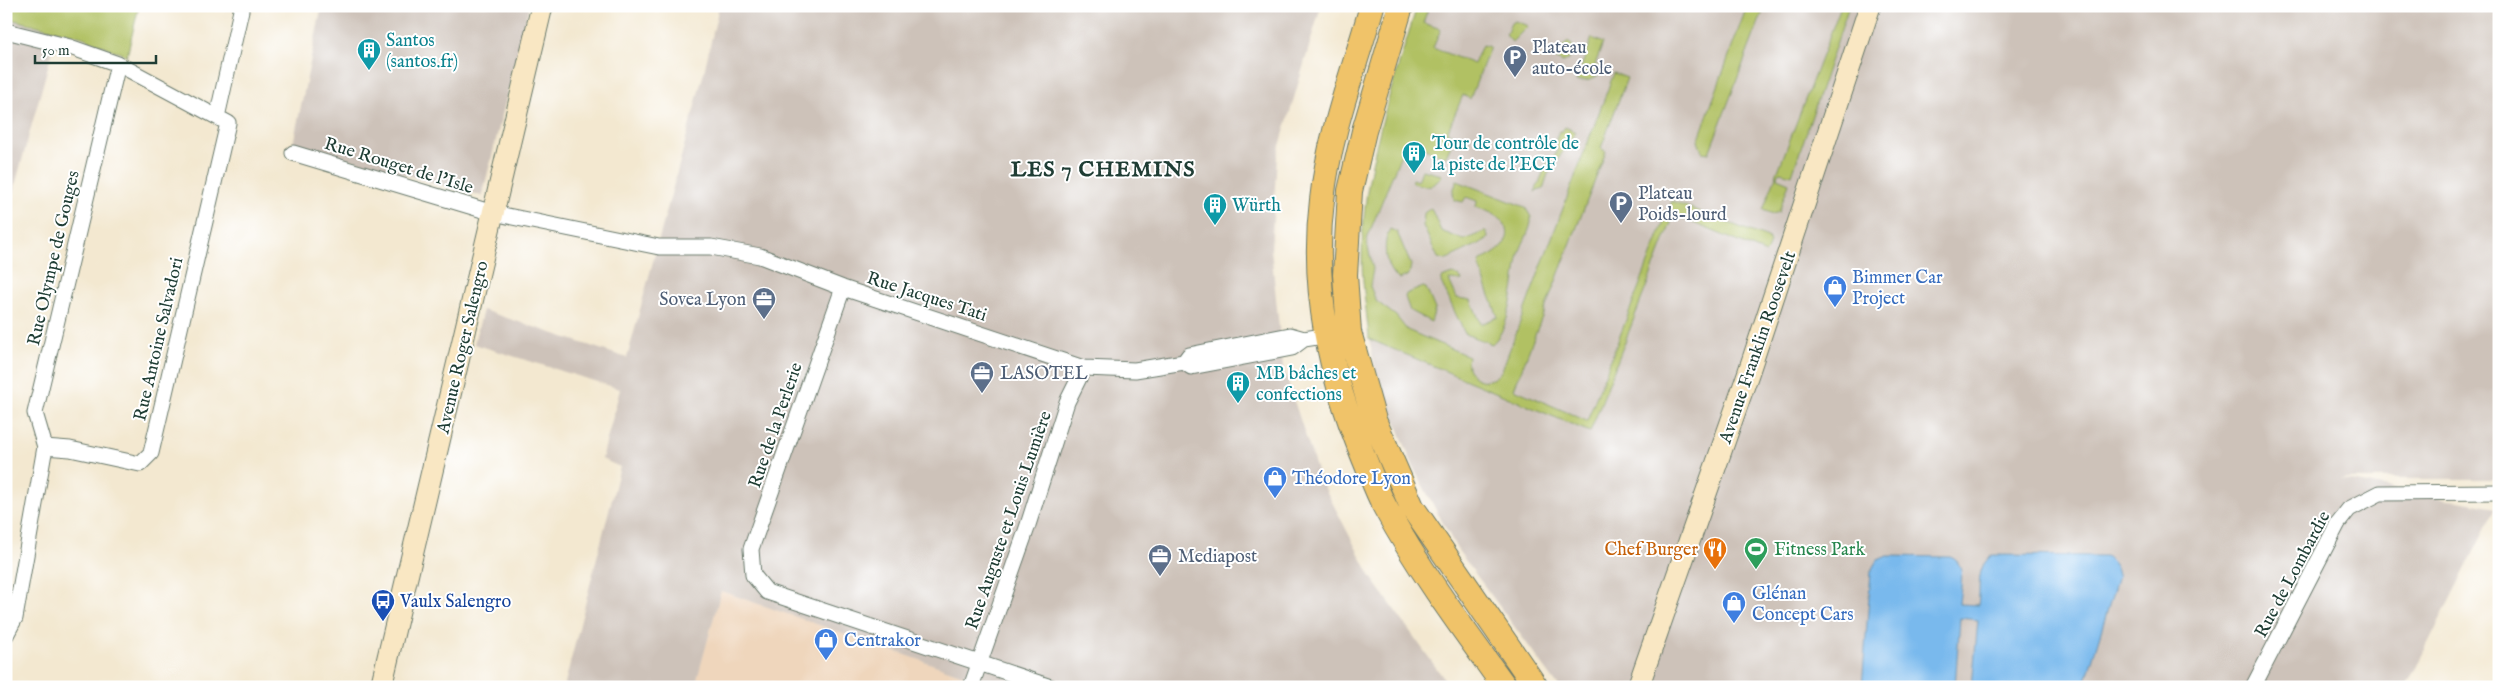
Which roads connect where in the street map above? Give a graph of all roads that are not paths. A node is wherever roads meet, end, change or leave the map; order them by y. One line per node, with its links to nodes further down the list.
1 (242, 6): 8 (street)
2 (542, 6): 10 (street, Avenue Roger Salengro)
3 (1372, 6): 14 (main road)
4 (1401, 6): 13 (main road)
5 (1870, 6): 25 (street, Avenue Franklin Roosevelt)
6 (6, 31): 7 (street)
7 (118, 64): 8 (street); 16 (street, Rue Olympe de Gouges)
8 (222, 120): 16 (street, Rue Antoine Salvadori)
9 (293, 153): 10 (street, Rue Rouget de l'Isle)
10 (493, 213): 11 (street, Rue Rouget de l'Isle); 20 (street, Avenue Roger Salengro)
11 (659, 247): 12 (street, Rue Jacques Tati)
12 (844, 288): 15 (street, Rue Jacques Tati); 19 (street, Rue de la Perlerie)
13 (1349, 332): 14 (street, Rue Jacques Tati); 24 (main road)
14 (1314, 338): 15 (street, Rue Jacques Tati); 23 (main road)
15 (1084, 368): 19 (street, Rue Auguste et Louis Lumière)
16 (45, 447): 18 (street, Rue Olympe de Gouges)
17 (2499, 492): 26 (street, Rue de Lombardie)
18 (6, 635)
19 (979, 662): 21 (street, Rue Auguste et Louis Lumière); 22 (street)
20 (381, 687)
21 (971, 687)
22 (1051, 687)
23 (1505, 687)
24 (1536, 687)
25 (1638, 687)
26 (2253, 687)

